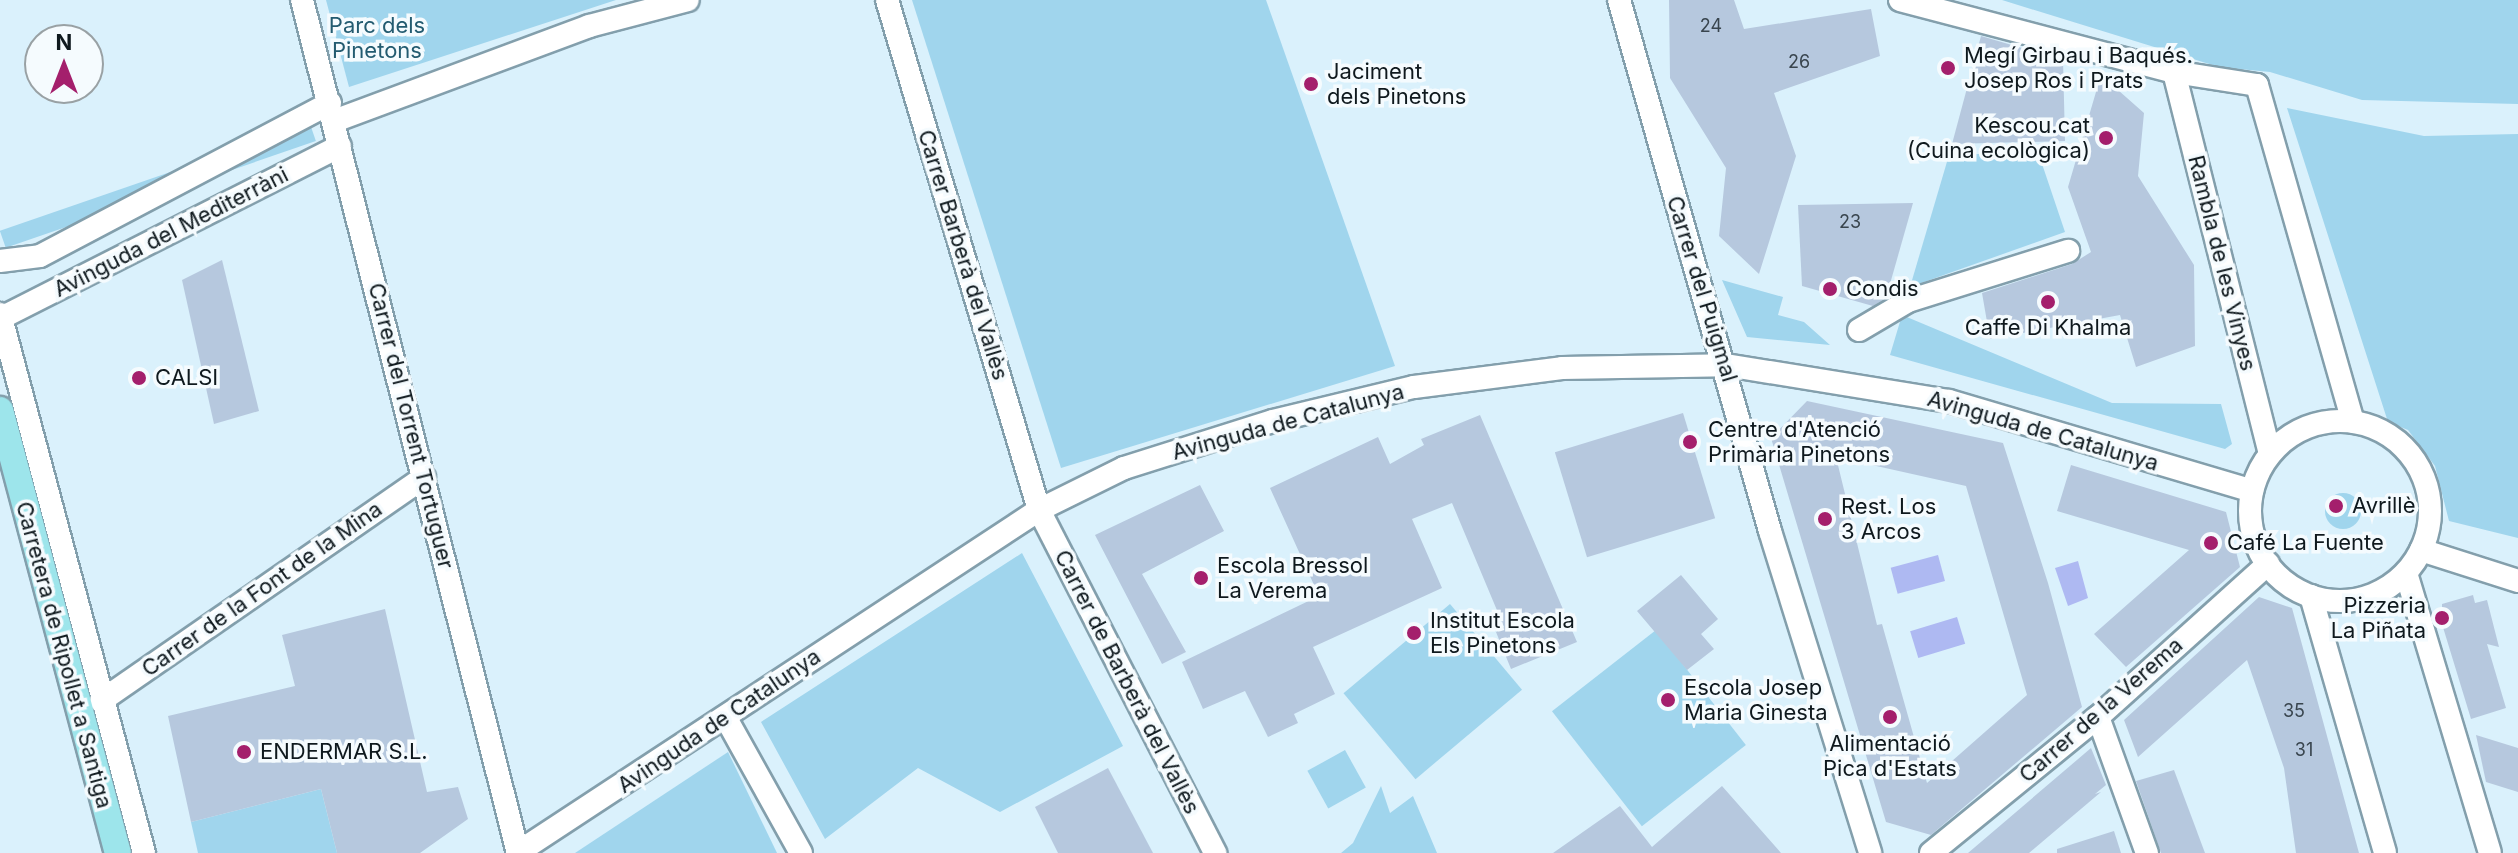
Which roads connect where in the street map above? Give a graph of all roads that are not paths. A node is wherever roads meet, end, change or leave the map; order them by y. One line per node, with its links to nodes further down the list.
1 (302, 0): 7 (street, Carrer del Torrent Tortuguer)
2 (688, 0): 7 (street, Avinguda del Mediterràni)
3 (887, 0): 19 (street, Carrer Barberà del Vallès)
4 (1619, 0): 13 (street, Carrer del Puigmal)
5 (1900, 0): 6 (street)
6 (2174, 72): 15 (street); 16 (street, Rambla de les Vinyes)
7 (332, 112): 8 (street, Carrer del Torrent Tortuguer); 10 (street, Avinguda del Mediterràni)
8 (340, 146): 11 (street, Avinguda del Mediterràni); 17 (street, Carrer del Torrent Tortuguer)
9 (2068, 251): 12 (street)
10 (0, 261)
11 (0, 316): 25 (street)
12 (1859, 330)
13 (1726, 365): 18 (street, Avinguda de Catalunya); 19 (street, Avinguda de Catalunya); 33 (street, Carrer del Puigmal)
14 (0, 410): 28 (main road, Carretera de Ripollet a Santiga)
15 (2353, 422): 16 (street); 20 (street)
16 (2270, 454): 18 (street)
17 (424, 477): 25 (street, Carrer de la Font de la Mina); 30 (street, Carrer del Torrent Tortuguer)
18 (2252, 491): 21 (street)
19 (1039, 510): 27 (street, Avinguda de Catalunya); 32 (street, Carrer de Barberà del Vallès)
20 (2421, 550): 22 (street); 23 (street)
21 (2268, 564): 24 (street); 26 (street, Carrer de la Verema)
22 (2406, 573): 24 (street); 37 (street)
23 (2518, 581)
24 (2311, 596): 36 (street)
25 (101, 701): 29 (street)
26 (2098, 717): 34 (street, Carrer de la Verema); 35 (street)
27 (727, 720): 30 (street, Avinguda de Catalunya); 31 (street)
28 (118, 853)
29 (144, 853)
30 (517, 853)
31 (801, 853)
32 (1215, 853)
33 (1870, 853)
34 (1931, 853)
35 (2147, 853)
36 (2385, 853)
37 (2490, 853)

